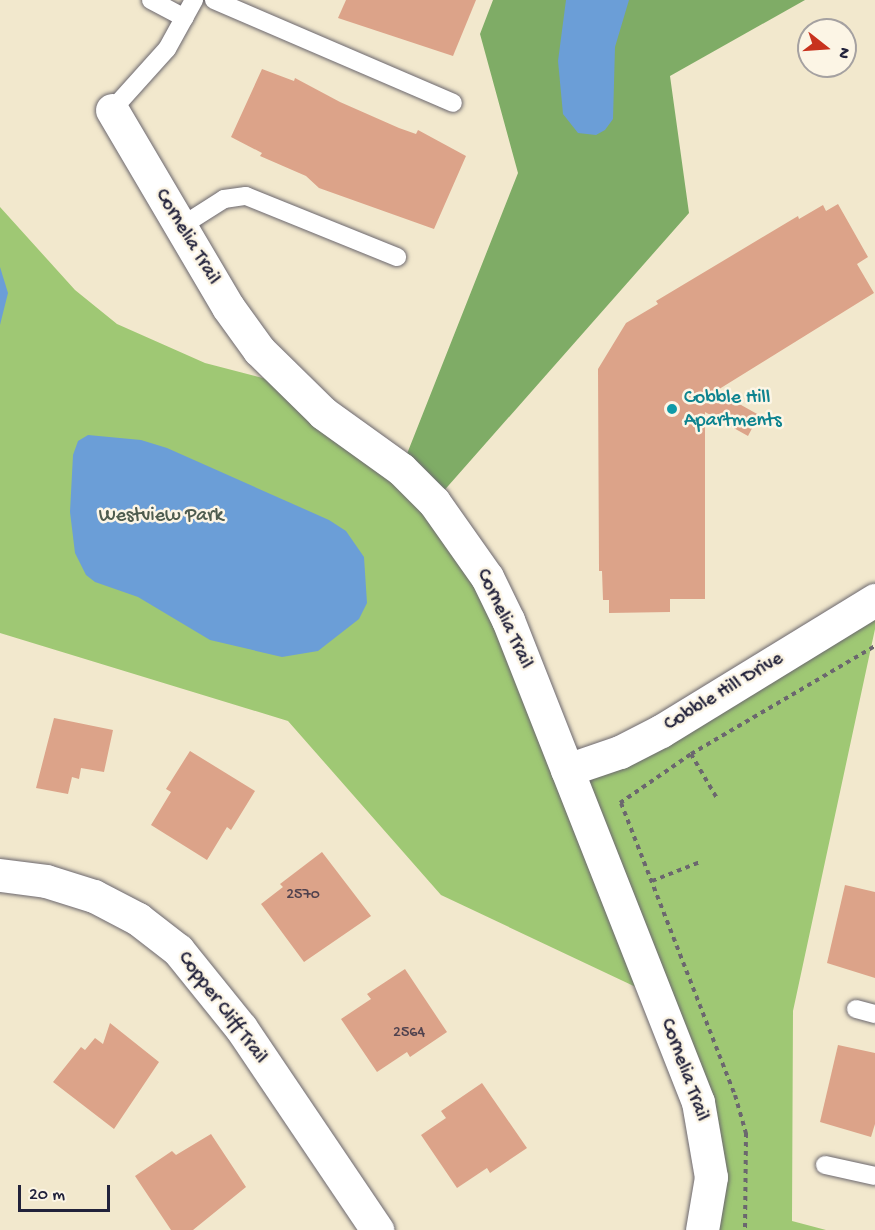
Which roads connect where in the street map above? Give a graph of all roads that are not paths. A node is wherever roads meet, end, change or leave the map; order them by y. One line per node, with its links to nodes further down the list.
1 (151, 0): 4 (lane)
2 (194, 0): 4 (lane)
3 (214, 0): 5 (lane)
4 (184, 18): 6 (lane)
5 (453, 103)
6 (112, 110): 7 (street, Cornelia Trail)
7 (180, 227): 8 (lane); 10 (street, Cornelia Trail)
8 (397, 257)
9 (875, 600): 10 (street, Cobble Hill Drive)
10 (567, 770): 17 (street, Cornelia Trail)
11 (0, 875): 16 (street, Copper Cliff Trail)
12 (856, 1009): 13 (lane)
13 (875, 1014)
14 (825, 1165): 15 (lane)
15 (875, 1176)
16 (377, 1230)
17 (702, 1230)

